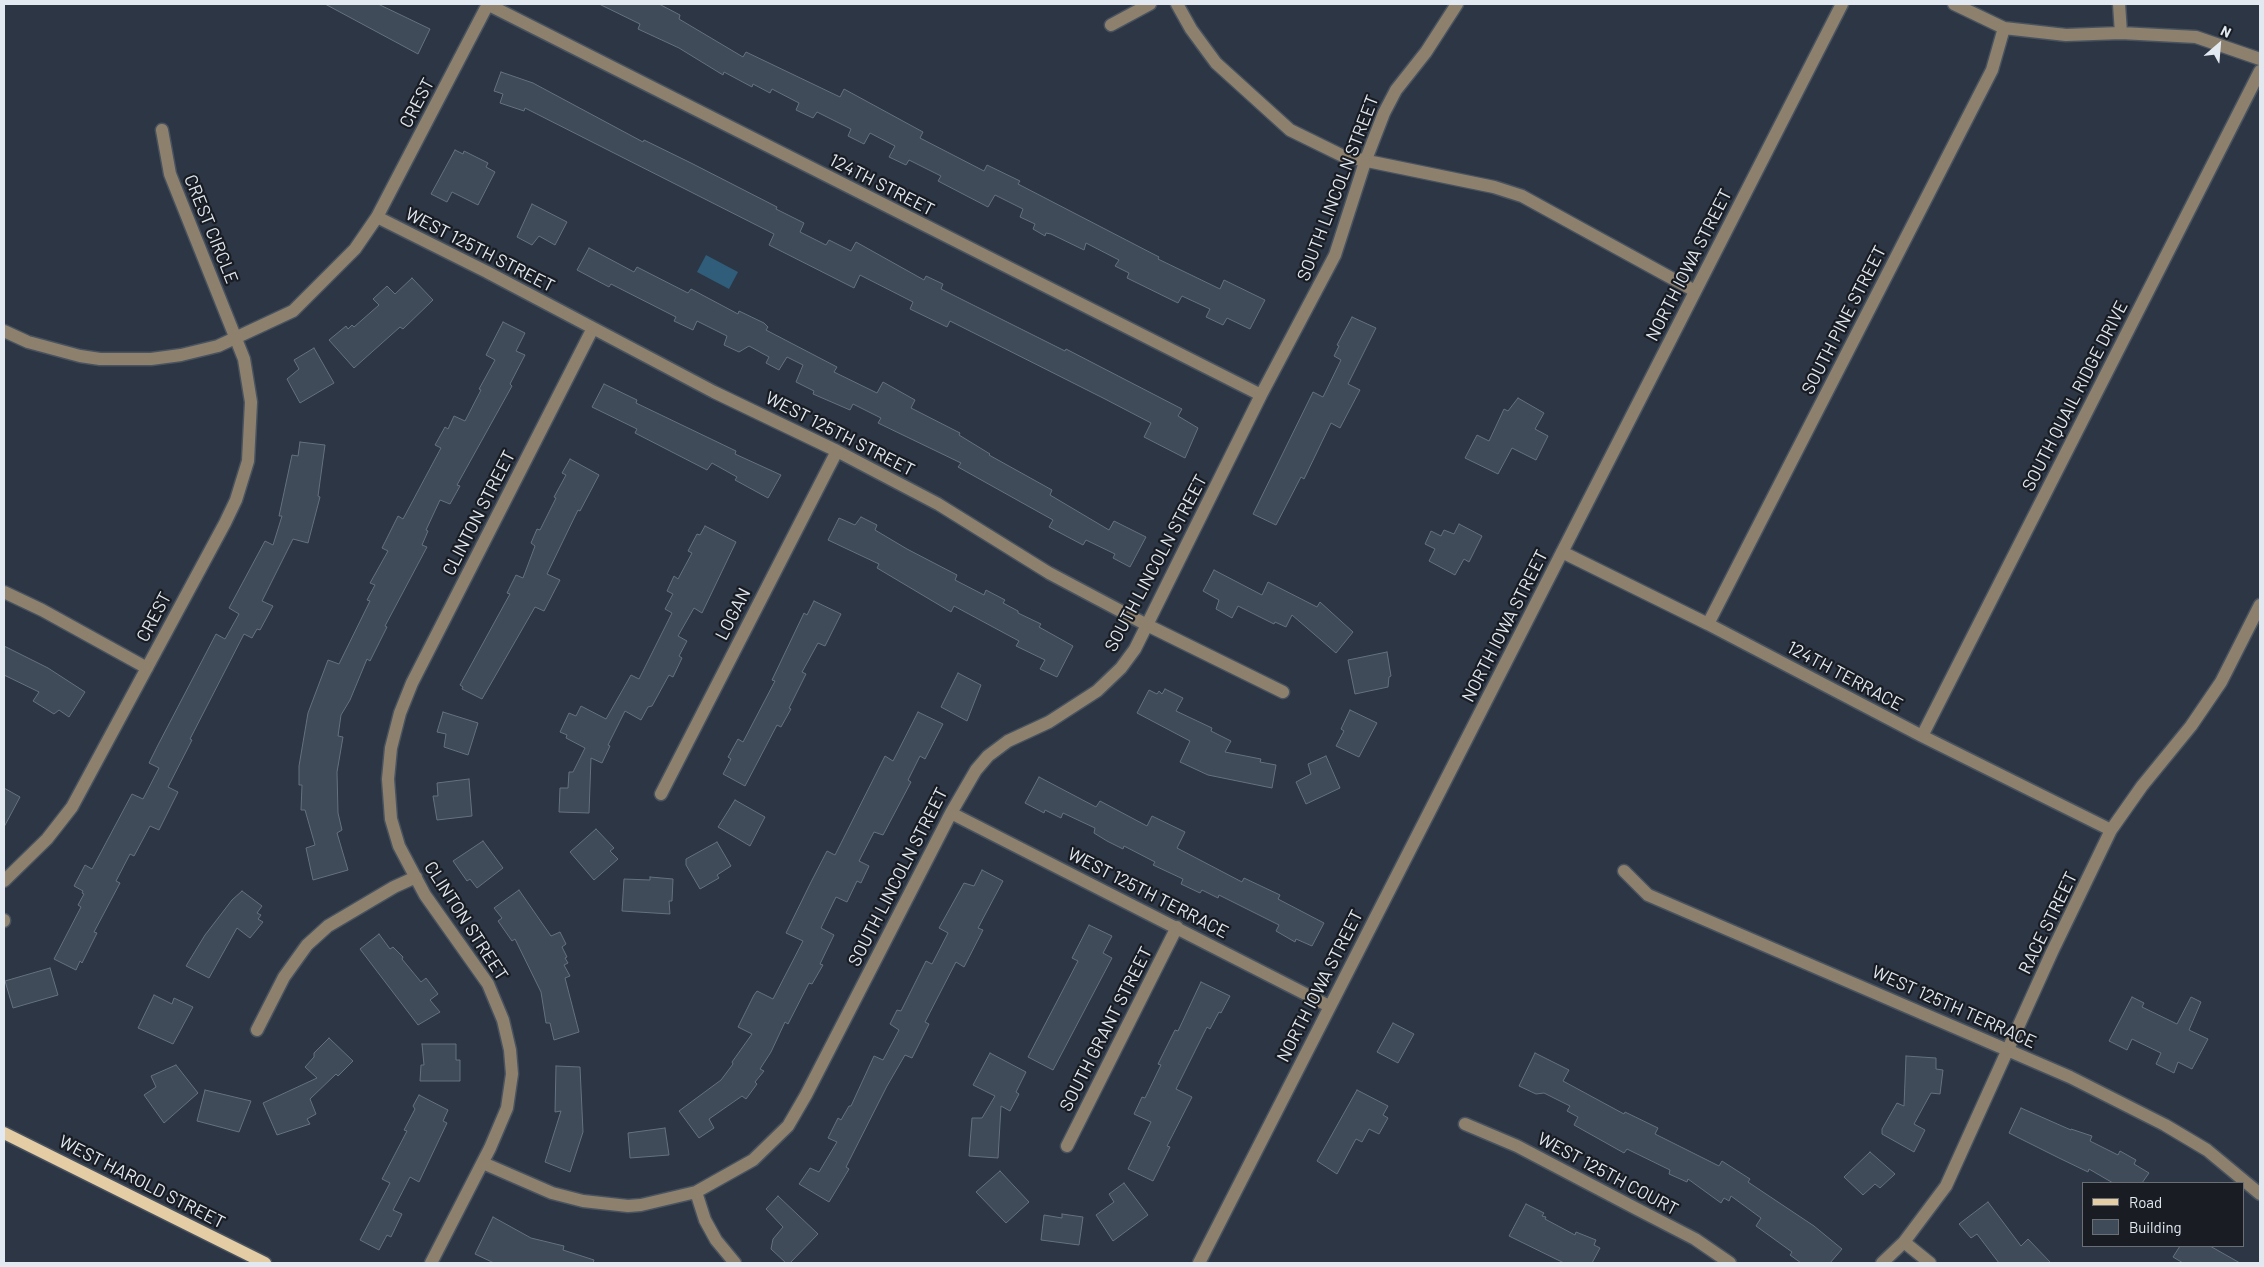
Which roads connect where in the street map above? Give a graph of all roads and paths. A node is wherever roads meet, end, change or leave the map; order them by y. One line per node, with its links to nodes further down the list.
1 (488, 4): 15 (street, CREST); 20 (street, 124TH STREET)
2 (1150, 4): 8 (street)
3 (1176, 4): 14 (street)
4 (1457, 4): 14 (street, SOUTH LINCOLN STREET)
5 (1842, 4): 16 (street, NORTH IOWA STREET)
6 (1954, 4): 9 (street)
7 (2119, 4): 10 (street)
8 (1111, 25)
9 (2004, 28): 10 (street); 25 (street, SOUTH PINE STREET)
10 (2121, 34): 11 (street)
11 (2260, 59)
12 (2260, 71): 29 (street, SOUTH QUAIL RIDGE DRIVE)
13 (162, 130): 19 (street, CREST CIRCLE)
14 (1365, 162): 16 (street); 20 (street, SOUTH LINCOLN STREET)
15 (377, 217): 17 (street, WEST 125TH STREET); 19 (street, CREST)
16 (1695, 291): 22 (street, NORTH IOWA STREET)
17 (593, 328): 21 (street, WEST 125TH STREET); 34 (street, CLINTON STREET)
18 (4, 331): 19 (street)
19 (236, 339): 27 (street, CREST)
20 (1260, 396): 26 (street, SOUTH LINCOLN STREET)
21 (837, 451): 26 (street, WEST 125TH STREET); 30 (street, LOGAN)
22 (1562, 552): 25 (street, 124TH TERRACE); 37 (street, NORTH IOWA STREET)
23 (4, 592): 27 (street)
24 (2260, 605): 32 (street, RACE STREET)
25 (1708, 624): 29 (street, 124TH TERRACE)
26 (1147, 625): 28 (street, WEST 125TH STREET); 31 (street, SOUTH LINCOLN STREET)
27 (147, 668): 35 (street, CREST)
28 (1283, 692)
29 (1922, 736): 32 (street, 124TH TERRACE)
30 (661, 794)
31 (951, 813): 36 (street, WEST 125TH TERRACE); 44 (street, SOUTH LINCOLN STREET)
32 (2111, 830): 39 (street, RACE STREET)
33 (1624, 871): 39 (street, WEST 125TH TERRACE)
34 (416, 877): 38 (street); 43 (street, CLINTON STREET)
35 (4, 880)
36 (1176, 927): 37 (street, WEST 125TH TERRACE); 42 (street, SOUTH GRANT STREET)
37 (1329, 1006): 50 (street, NORTH IOWA STREET)
38 (257, 1030)
39 (2008, 1051): 45 (street, WEST 125TH TERRACE); 46 (street, RACE STREET)
40 (1465, 1124): 51 (street, WEST 125TH COURT)
41 (4, 1132): 47 (main road, WEST HAROLD STREET)
42 (1067, 1146)
43 (483, 1163): 44 (street, SOUTH LINCOLN STREET); 48 (street, CLINTON STREET)
44 (696, 1192): 49 (street)
45 (2260, 1194)
46 (1904, 1242): 52 (street, RACE STREET); 53 (street)
47 (265, 1263)
48 (431, 1263)
49 (736, 1263)
50 (1199, 1263)
51 (1730, 1263)
52 (1882, 1263)
53 (1930, 1263)

